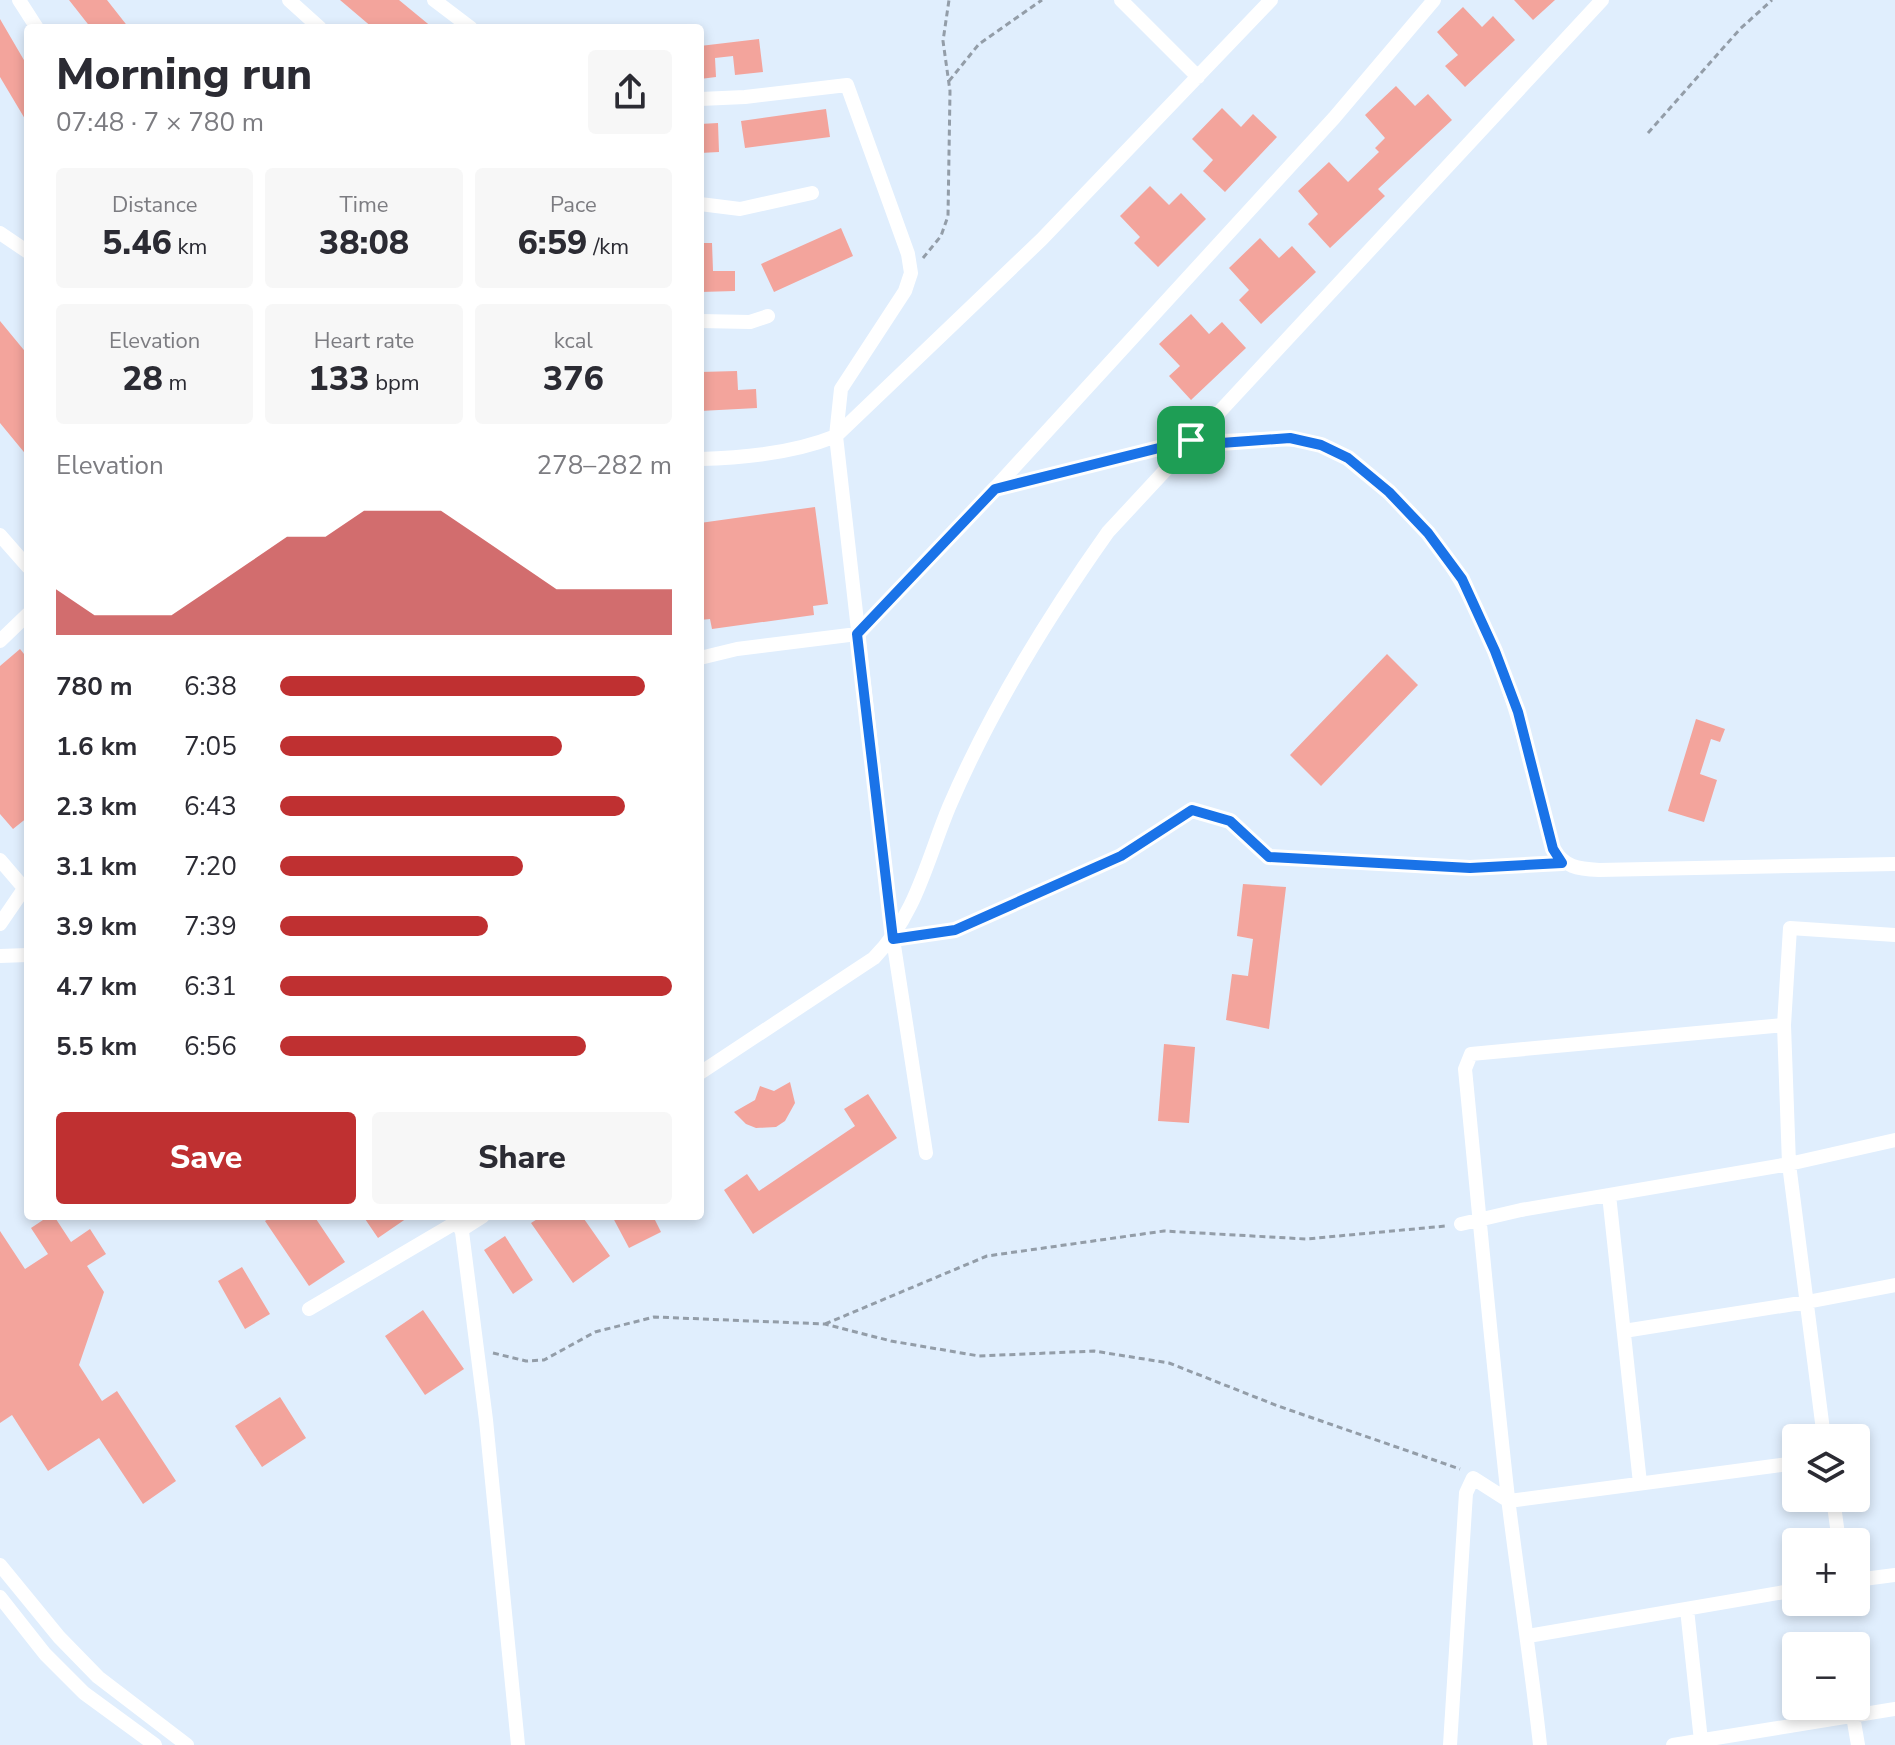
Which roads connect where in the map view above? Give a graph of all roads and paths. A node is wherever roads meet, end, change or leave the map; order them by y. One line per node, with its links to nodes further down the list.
1 (19, 0): 11 (street)
2 (289, 0): 12 (street)
3 (434, 0): 13 (street)
4 (949, 0): 15 (path)
5 (1042, 0): 15 (path)
6 (1121, 0): 14 (street)
7 (1271, 0): 14 (street)
8 (1434, 0): 28 (street)
9 (1602, 0): 26 (street)
10 (1772, 0): 17 (path)
11 (34, 24)
12 (316, 24)
13 (466, 24)
14 (1198, 77): 25 (street)
15 (949, 81): 22 (path)
16 (704, 99): 22 (street)
17 (1648, 133)
18 (812, 193): 19 (street)
19 (704, 204)
20 (0, 233): 21 (street)
21 (24, 249)
22 (911, 273): 25 (street)
23 (768, 316): 24 (street)
24 (704, 321)
25 (836, 436): 27 (street); 32 (street)
26 (1191, 440): 28 (street); 36 (street); 42 (street)
27 (704, 459)
28 (995, 489): 32 (street)
29 (0, 535): 30 (street)
30 (24, 562)
31 (24, 618): 33 (street)
32 (857, 634): 34 (street); 42 (street)
33 (0, 641)
34 (704, 657)
35 (0, 860): 38 (street)
36 (1562, 863): 37 (street); 42 (path)
37 (1895, 864)
38 (24, 884)
39 (24, 889): 40 (street)
40 (0, 924)
41 (1895, 935): 45 (street)
42 (893, 939): 46 (street); 48 (street)
43 (24, 955): 44 (street)
44 (0, 956)
45 (1784, 1025): 49 (street); 51 (street)
46 (704, 1070)
47 (1895, 1140): 49 (street)
48 (926, 1153)
49 (1789, 1164): 50 (street); 55 (street)
50 (1609, 1195): 51 (street); 58 (street)
51 (1480, 1220): 53 (street); 64 (street)
52 (460, 1222): 56 (street); 59 (street)
53 (1461, 1224): 57 (path)
54 (1895, 1285): 55 (street)
55 (1807, 1302): 58 (street); 60 (street)
56 (309, 1309)
57 (825, 1324): 59 (path); 62 (path)
58 (1624, 1331): 63 (street)
59 (476, 1349): 79 (street)
60 (1822, 1424)
61 (1782, 1465): 63 (street)
62 (1473, 1478): 64 (street); 80 (street)
63 (1640, 1483): 64 (street)
64 (1509, 1501): 71 (street)
65 (0, 1565): 78 (street)
66 (1895, 1575): 67 (street)
67 (1870, 1578)
68 (1782, 1592): 70 (street)
69 (0, 1597): 77 (street)
70 (1687, 1609): 71 (street); 76 (street)
71 (1528, 1636): 81 (street)
72 (1895, 1709): 73 (street)
73 (1870, 1713)
74 (1829, 1720): 76 (street)
75 (1854, 1720): 83 (street)
76 (1701, 1741): 82 (street)
77 (155, 1745)
78 (187, 1745)
79 (518, 1745)
80 (1450, 1745)
81 (1540, 1745)
82 (1673, 1745)
83 (1858, 1745)

